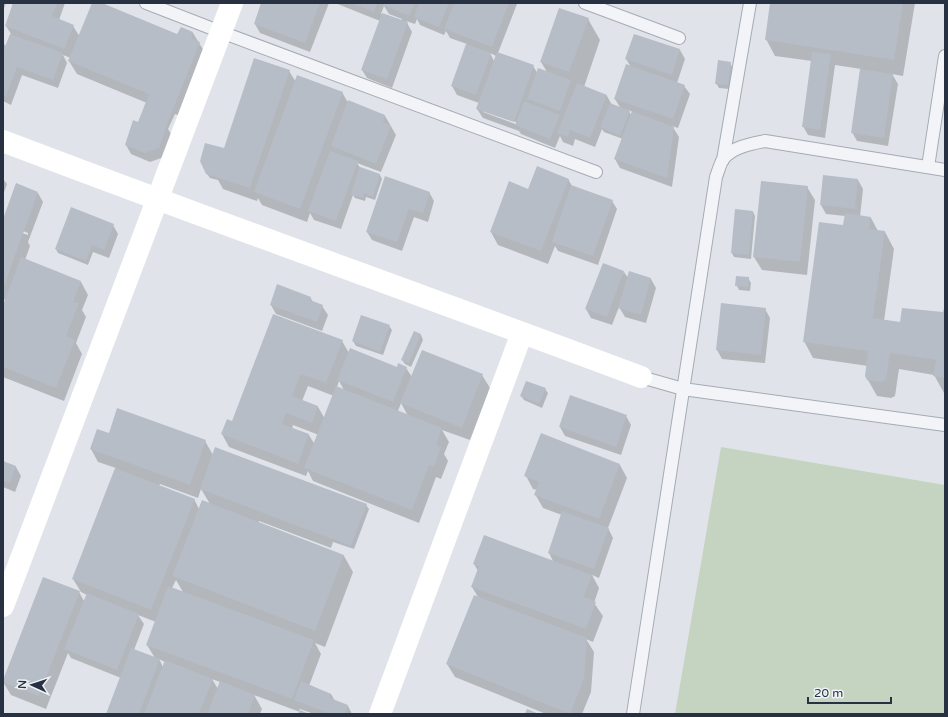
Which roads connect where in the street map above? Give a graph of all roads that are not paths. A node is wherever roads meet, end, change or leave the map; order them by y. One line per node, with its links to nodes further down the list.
1 (146, 3): 5 (lane)
2 (232, 3): 5 (street)
3 (585, 3): 6 (lane)
4 (750, 3): 9 (lane)
5 (220, 32): 12 (lane); 13 (street)
6 (679, 38)
7 (945, 56): 10 (lane)
8 (3, 142): 13 (street)
9 (723, 160): 10 (lane); 16 (lane)
10 (928, 167): 11 (lane)
11 (945, 170)
12 (596, 172)
13 (157, 200): 14 (street); 18 (street)
14 (522, 333): 15 (street); 19 (street)
15 (641, 377): 16 (lane)
16 (683, 389): 17 (lane); 20 (lane)
17 (945, 425)
18 (3, 606)
19 (380, 714)
20 (633, 714)

